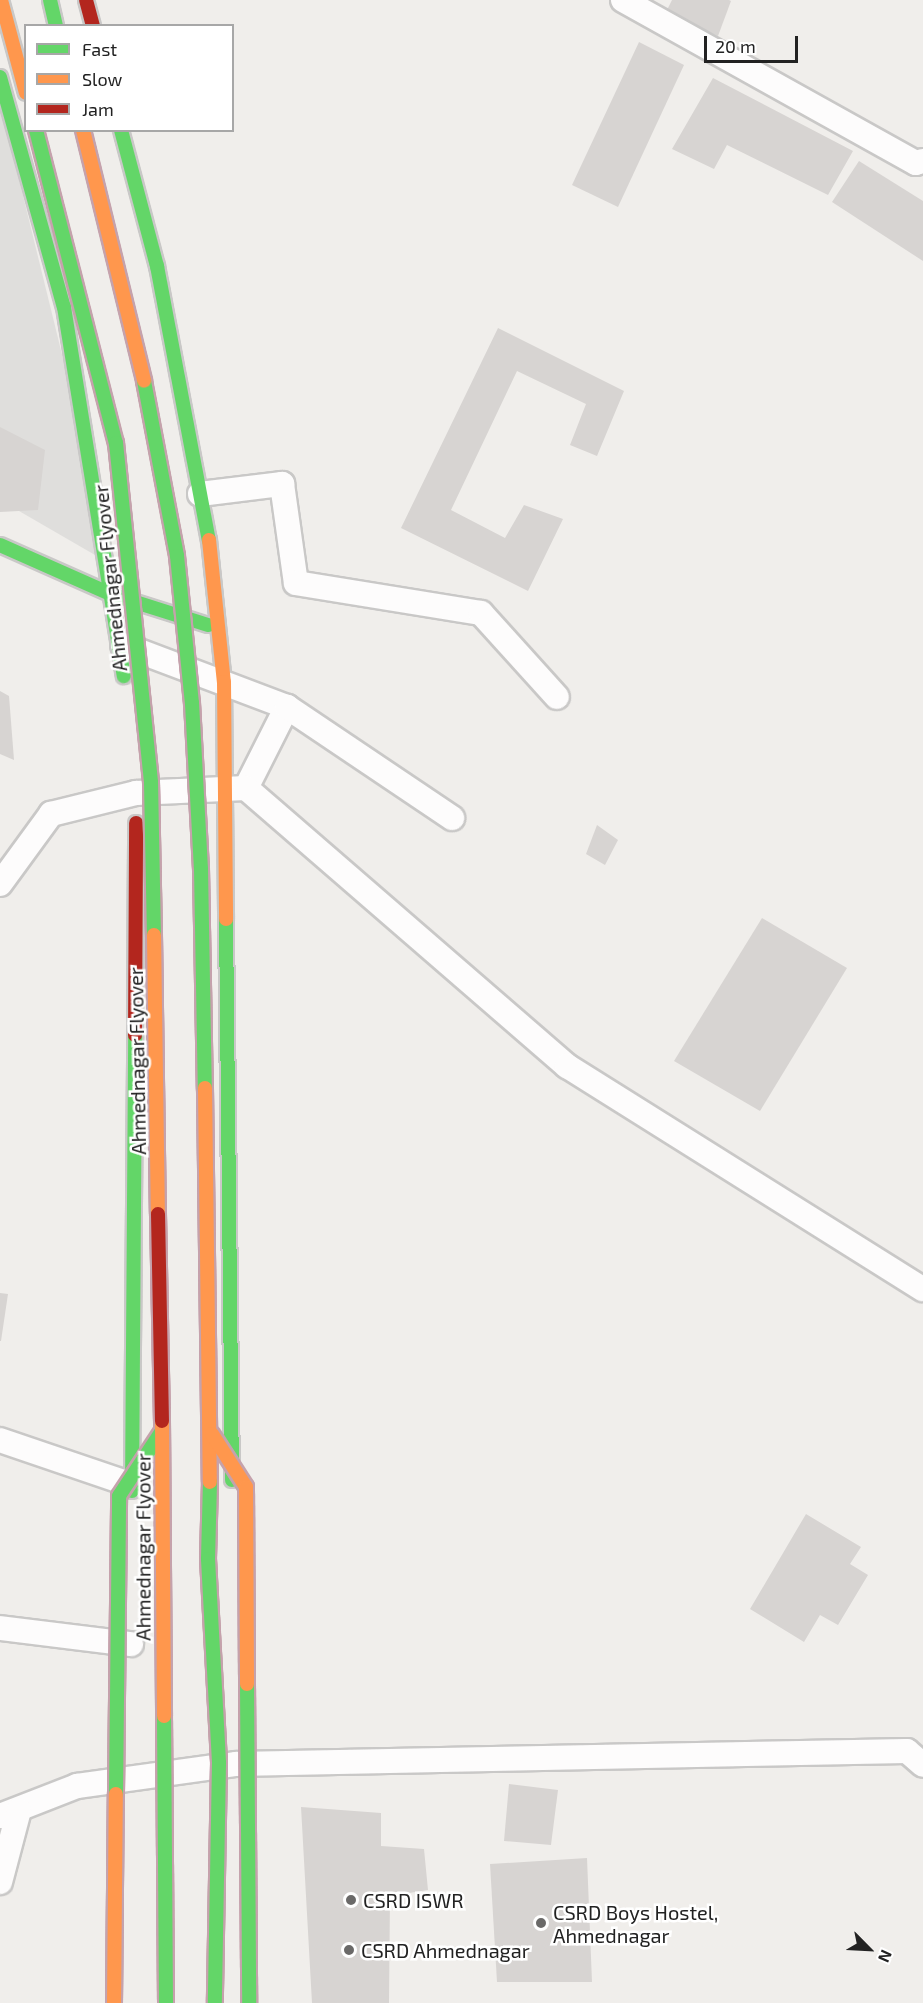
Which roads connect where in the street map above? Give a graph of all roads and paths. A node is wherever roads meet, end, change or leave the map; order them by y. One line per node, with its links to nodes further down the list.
1 (1, 0): 8 (main road)
2 (50, 0): 5 (main road)
3 (86, 0): 6 (main road)
4 (623, 0): 12 (street)
5 (56, 24)
6 (92, 24)
7 (0, 77): 15 (main road)
8 (24, 86)
9 (37, 132): 27 (main road, Ahmednagar Flyover, bridge)
10 (83, 132): 28 (main road, bridge)
11 (122, 132): 13 (main road)
12 (923, 161)
13 (201, 494): 16 (main road); 20 (street)
14 (0, 545): 15 (main road)
15 (113, 595): 16 (main road); 17 (main road)
16 (218, 628): 18 (main road)
17 (121, 644): 18 (street); 19 (main road)
18 (224, 682): 21 (street); 23 (main road)
19 (126, 690)
20 (557, 697)
21 (287, 707): 23 (street); 24 (street)
22 (136, 788): 23 (street); 25 (street); 30 (main road)
23 (236, 788): 26 (street); 33 (main road)
24 (452, 818)
25 (0, 884)
26 (923, 1289)
27 (162, 1431): 38 (main road, bridge); 40 (main road, Ahmednagar Flyover, bridge)
28 (212, 1434): 41 (main road, bridge); 43 (main road, bridge)
29 (0, 1440): 30 (street)
30 (132, 1485): 32 (main road)
31 (0, 1628): 32 (street)
32 (131, 1644): 35 (main road)
33 (236, 1764): 34 (street); 35 (street); 42 (main road)
34 (923, 1765)
35 (130, 1778): 36 (street); 39 (main road)
36 (9, 1813): 37 (street)
37 (0, 1882)
38 (114, 2003)
39 (129, 2003)
40 (165, 2003)
41 (215, 2003)
42 (238, 2003)
43 (249, 2003)

